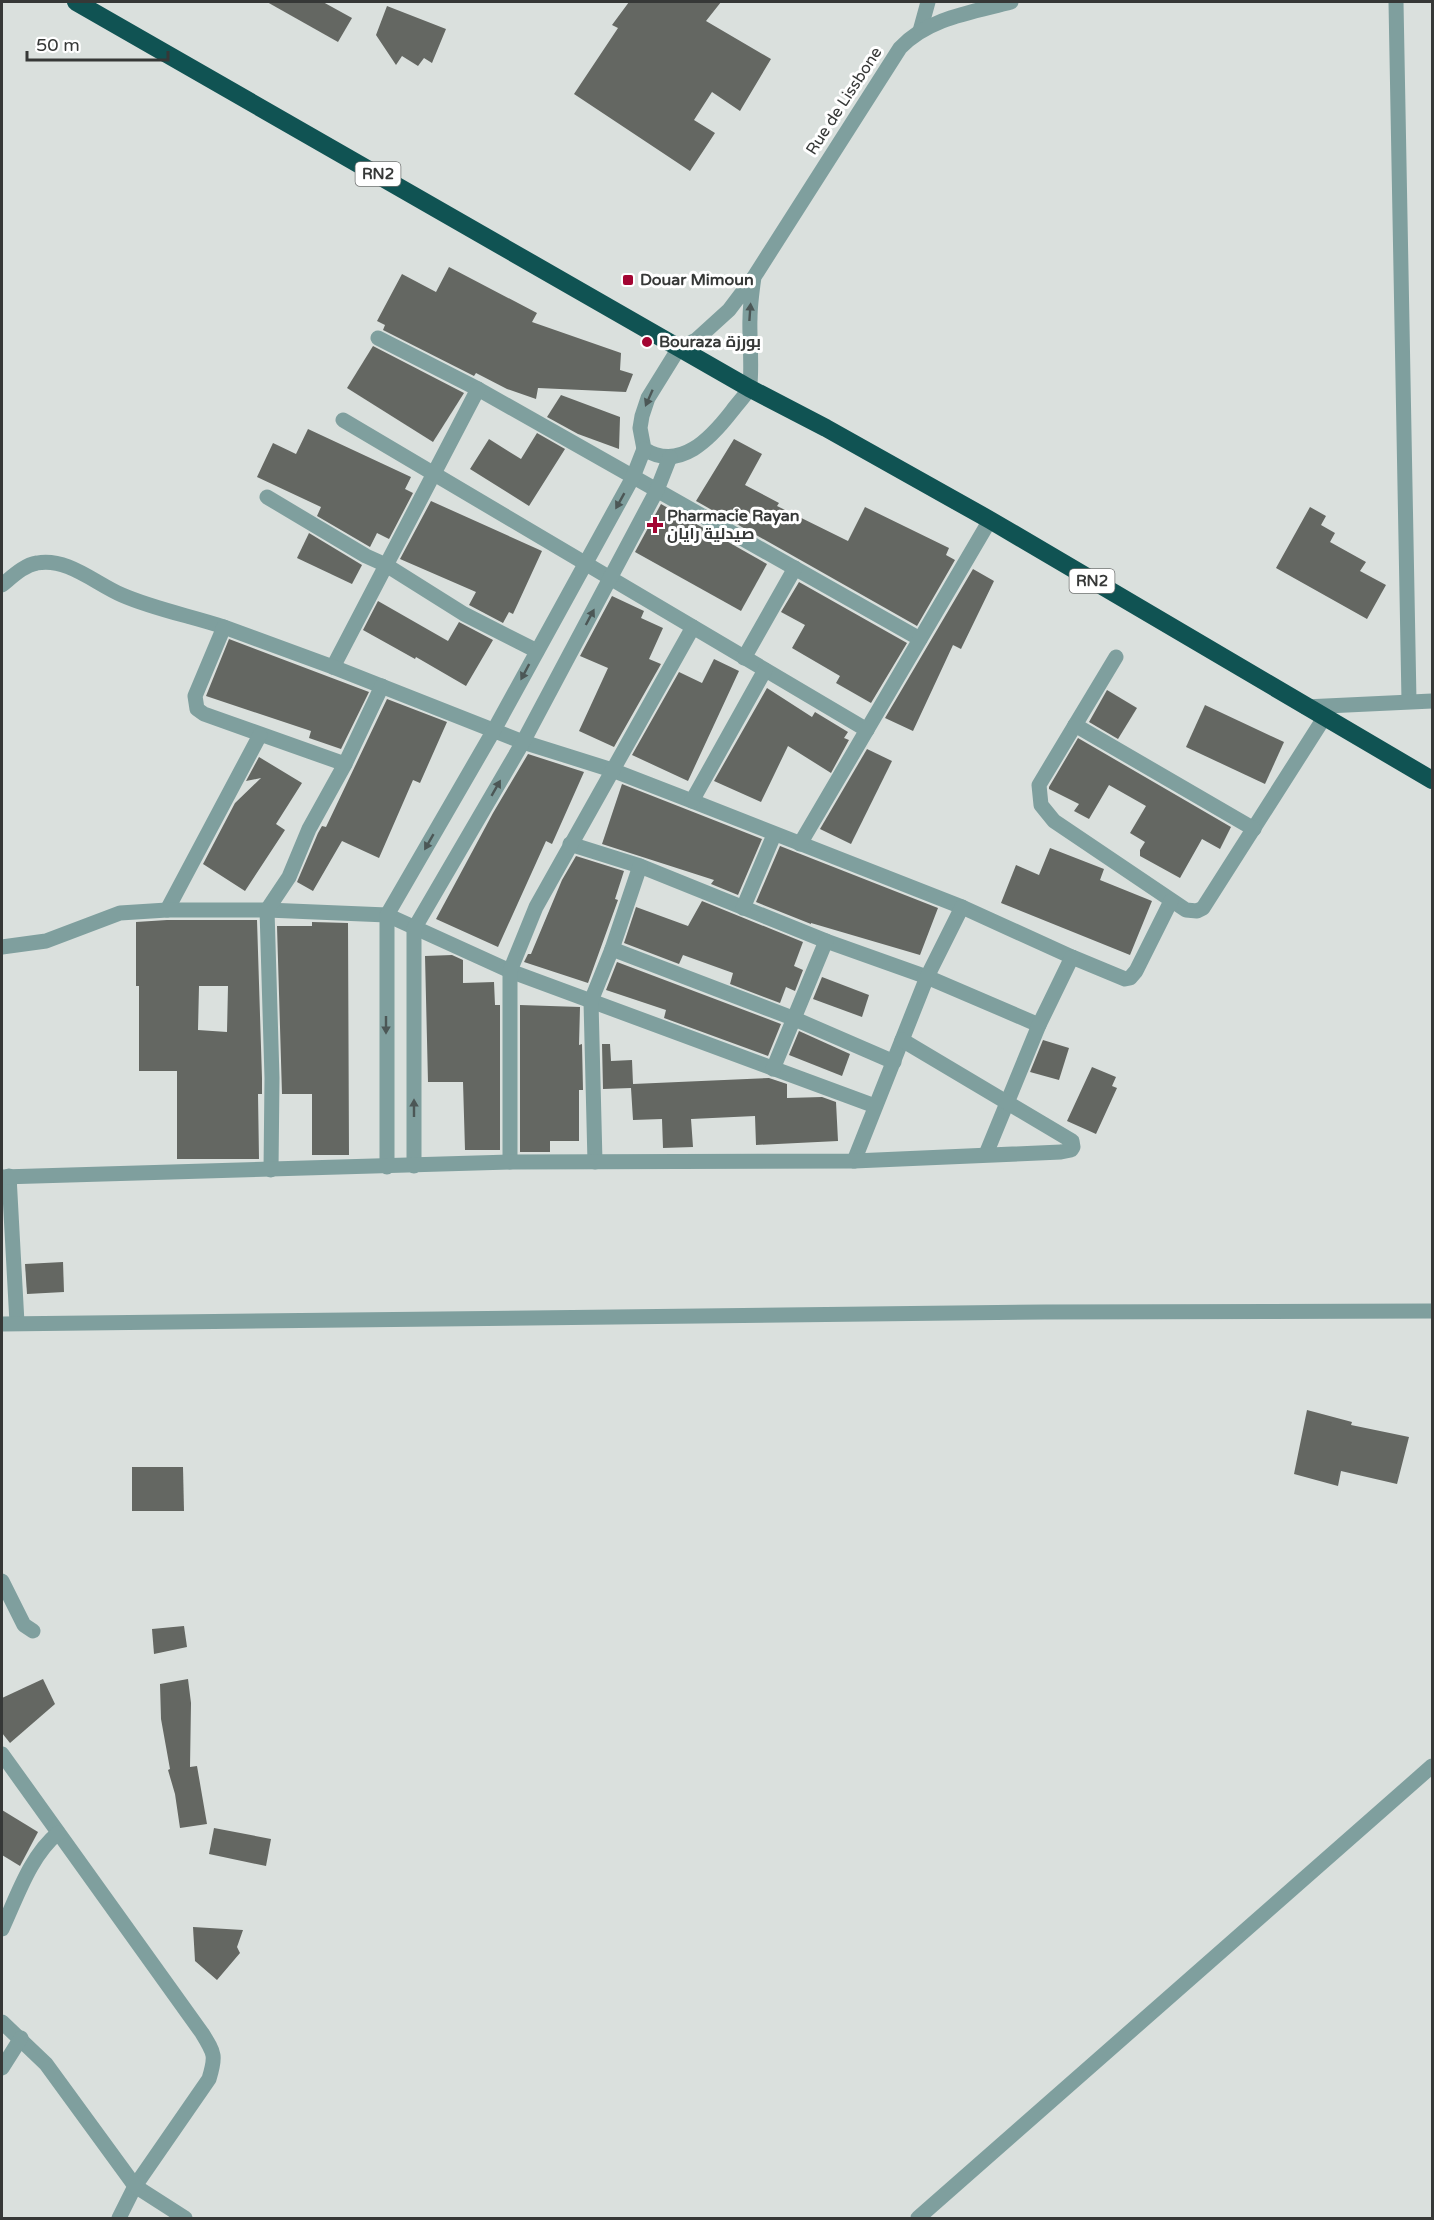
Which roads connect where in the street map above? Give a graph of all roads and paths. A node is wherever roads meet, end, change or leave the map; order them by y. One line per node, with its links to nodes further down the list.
1 (76, 2): 8 (highway, RN2)
2 (928, 2): 5 (street)
3 (1011, 2): 5 (street, Rue de Lissbone)
4 (1396, 2): 33 (street)
5 (920, 31): 6 (street, Rue de Lissbone)
6 (754, 277): 8 (street, Rue de Lissbone); 9 (street, one-way to 6)
7 (378, 338): 10 (street)
8 (679, 348): 9 (highway, RN2); 12 (street, one-way to 12)
9 (749, 388): 13 (street); 18 (highway, RN2)
10 (478, 389): 14 (street); 15 (street)
11 (343, 420): 14 (street)
12 (644, 448): 13 (street); 15 (street)
13 (670, 457): 16 (street)
14 (434, 474): 19 (street); 20 (street)
15 (633, 477): 16 (street); 19 (street, one-way to 19)
16 (657, 490): 21 (street); 22 (street)
17 (267, 497): 20 (street)
18 (990, 520): 26 (street); 35 (highway, RN2)
19 (585, 564): 22 (street); 27 (street)
20 (386, 565): 27 (street); 30 (street)
21 (795, 568): 26 (street); 29 (street)
22 (610, 578): 25 (street); 41 (street, one-way to 22)
23 (2, 585): 24 (street)
24 (224, 627): 30 (street); 40 (street)
25 (693, 627): 29 (street); 43 (street)
26 (920, 639): 39 (street)
27 (537, 651): 38 (street, one-way to 38)
28 (1116, 657): 37 (street)
29 (744, 658): 31 (street)
30 (333, 666): 32 (street)
31 (765, 670): 39 (street); 45 (street)
32 (382, 686): 38 (street); 42 (street)
33 (1409, 701): 34 (street); 35 (street)
34 (1432, 701)
35 (1305, 707): 36 (highway, RN2)
36 (1324, 718): 44 (highway, RN2); 46 (street)
37 (1075, 725): 46 (street); 51 (street)
38 (494, 730): 41 (street); 56 (street, one-way to 56)
39 (867, 730): 49 (street)
40 (260, 735): 42 (street); 54 (street)
41 (523, 742): 43 (street); 57 (street, one-way to 41)
42 (345, 764): 55 (street)
43 (612, 770): 45 (street); 48 (street)
44 (1432, 780)
45 (692, 801): 47 (street)
46 (1254, 829): 51 (street)
47 (774, 835): 49 (street); 53 (street)
48 (570, 844): 50 (street); 62 (street)
49 (800, 844): 52 (street)
50 (640, 866): 53 (street); 60 (street)
51 (1171, 901): 61 (street)
52 (962, 907): 61 (street); 63 (street)
53 (743, 908): 58 (street)
54 (167, 910): 55 (street); 59 (street)
55 (267, 910): 56 (street); 78 (street)
56 (387, 915): 57 (street); 77 (street, one-way to 77)
57 (414, 929): 62 (street); 76 (street, one-way to 57)
58 (826, 940): 63 (street); 65 (street)
59 (2, 947)
60 (612, 949): 64 (street); 65 (street)
61 (1072, 957): 66 (street)
62 (510, 971): 64 (street); 74 (street)
63 (927, 977): 66 (street); 67 (street)
64 (591, 1001): 69 (street); 75 (street)
65 (795, 1019): 68 (street); 69 (street)
66 (1038, 1025): 70 (street)
67 (902, 1040): 68 (street); 70 (street)
68 (894, 1062): 71 (street)
69 (773, 1069): 71 (street)
70 (1007, 1104): 72 (street); 72 (street)
71 (875, 1106): 73 (street)
72 (986, 1154): 73 (street)
73 (854, 1161): 75 (street)
74 (510, 1162): 75 (street); 76 (street)
75 (595, 1162)
76 (414, 1166): 77 (street)
77 (387, 1167): 78 (street)
78 (271, 1170): 79 (street)
79 (5, 1177): 81 (street)
80 (1432, 1311): 81 (street)
81 (17, 1323): 82 (street)
82 (2, 1324)
83 (2, 1581): 84 (street)
84 (33, 1631)
85 (2, 1754): 87 (street)
86 (1432, 1766): 95 (street)
87 (58, 1833): 88 (street); 92 (street)
88 (2, 1929)
89 (2, 2022): 90 (street)
90 (21, 2038): 91 (street); 92 (street)
91 (2, 2068)
92 (135, 2186): 93 (street); 94 (street)
93 (119, 2218)
94 (184, 2218)
95 (918, 2218)

